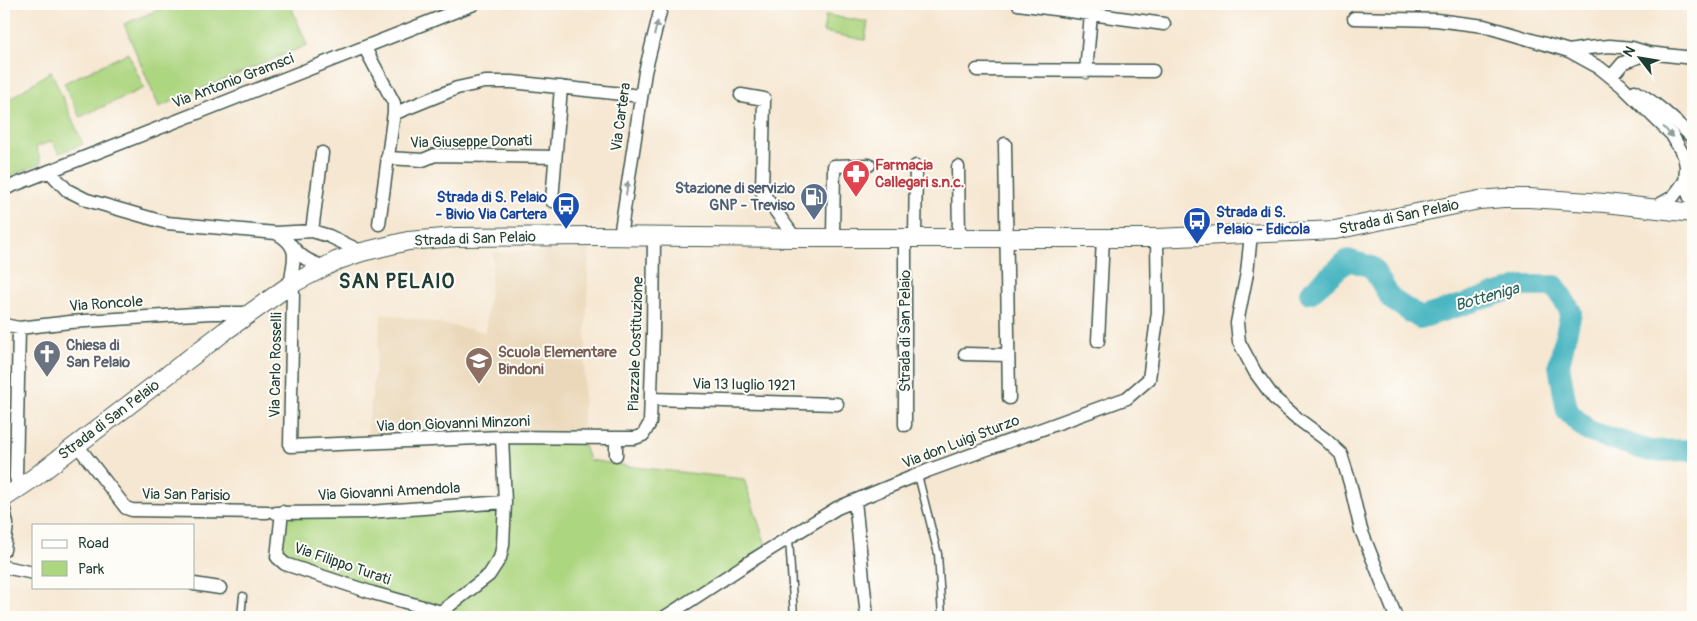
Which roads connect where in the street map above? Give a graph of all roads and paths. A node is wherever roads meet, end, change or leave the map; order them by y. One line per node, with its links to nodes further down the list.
1 (474, 4): 7 (street, Via Antonio Gramsci)
2 (662, 4): 17 (street, Via Cartera, one-way to 2)
3 (1018, 4): 4 (street)
4 (1091, 14): 6 (street); 12 (street)
5 (1354, 18): 8 (street)
6 (1164, 24)
7 (365, 48): 18 (street); 27 (street, Via Antonio Gramsci)
8 (1569, 52): 9 (street); 14 (street)
9 (1648, 53): 10 (street); 14 (street)
10 (1693, 58)
11 (977, 70): 12 (street)
12 (1086, 72): 13 (street)
13 (1153, 72)
14 (1616, 81): 19 (street); 28 (street, one-way to 28)
15 (561, 87): 17 (street); 18 (street); 22 (street)
16 (741, 95): 40 (street)
17 (641, 96): 38 (street, Via Cartera, one-way to 17)
18 (394, 112): 23 (street)
19 (1693, 138)
20 (1005, 144): 44 (street)
21 (322, 153): 35 (street)
22 (555, 157): 23 (street, Via Giuseppe Donati); 30 (street)
23 (387, 158): 34 (street)
24 (869, 165): 41 (street)
25 (916, 166): 42 (street, Strada di San Pelaio)
26 (958, 167): 43 (street)
27 (48, 171): 29 (street, Via Antonio Gramsci); 36 (street)
28 (1685, 181): 31 (street); 32 (street)
29 (4, 189)
30 (552, 201)
31 (1693, 205)
32 (1653, 208): 33 (main road, Strada di San Pelaio); 37 (main road, Strada di San Pelaio)
33 (1693, 213)
34 (379, 224)
35 (312, 231): 36 (street); 48 (street)
36 (276, 233): 47 (street)
37 (1251, 234): 46 (main road, Strada di San Pelaio); 88 (street)
38 (620, 236): 39 (main road, Strada di San Pelaio); 48 (main road, Strada di San Pelaio)
39 (654, 237): 40 (main road, Strada di San Pelaio); 60 (street, Piazzale Costituzione)
40 (795, 238): 41 (main road, Strada di San Pelaio)
41 (832, 238): 42 (main road, Strada di San Pelaio)
42 (910, 238): 43 (main road, Strada di San Pelaio); 62 (street, Strada di San Pelaio)
43 (959, 238): 44 (main road, Strada di San Pelaio)
44 (1006, 238): 45 (main road, Strada di San Pelaio); 58 (street)
45 (1103, 238): 46 (main road, Strada di San Pelaio); 56 (street)
46 (1157, 238): 68 (street, Via don Luigi Sturzo)
47 (291, 245): 49 (street); 50 (street, Via Carlo Rosselli)
48 (362, 252): 49 (main road, Strada di San Pelaio)
49 (324, 266): 50 (main road, Strada di San Pelaio)
50 (290, 284): 52 (main road, Strada di San Pelaio); 66 (street, Via Carlo Rosselli)
51 (210, 313): 52 (street, Via Roncole); 54 (street, Via Roncole); 55 (street)
52 (249, 313): 55 (main road, Strada di San Pelaio)
53 (4, 325): 54 (street, Via Roncole)
54 (19, 328): 69 (street)
55 (225, 331): 65 (main road, Strada di San Pelaio)
56 (1098, 341)
57 (965, 354): 58 (street)
58 (1008, 355): 59 (street)
59 (1009, 398)
60 (651, 399): 61 (street, Via 13 luglio 1921); 64 (street, Piazzale Costituzione)
61 (837, 404)
62 (905, 425)
63 (502, 437): 64 (street, Via don Giovanni Minzoni); 66 (street, Via don Giovanni Minzoni); 72 (street)
64 (616, 438): 67 (street)
65 (77, 445): 69 (main road, Strada di San Pelaio); 74 (street, Via San Parisio)
66 (290, 446)
67 (616, 455)
68 (918, 475): 71 (street, Via don Luigi Sturzo); 87 (lane)
69 (19, 488): 70 (main road, Strada di San Pelaio)
70 (4, 498)
71 (855, 501): 75 (street, Via don Luigi Sturzo); 86 (street)
72 (505, 502): 74 (street, Via Giovanni Amendola); 82 (street)
73 (4, 509): 76 (street)
74 (275, 513): 82 (street, Via Filippo Turati)
75 (789, 538): 84 (street, Via don Luigi Sturzo); 85 (lane)
76 (4, 550)
77 (4, 567): 78 (street)
78 (32, 573)
79 (195, 584): 80 (street)
80 (220, 588)
81 (243, 596): 83 (lane)
82 (441, 614)
83 (241, 617)
84 (666, 617)
85 (794, 617)
86 (867, 617)
87 (942, 617)
88 (1396, 617)

